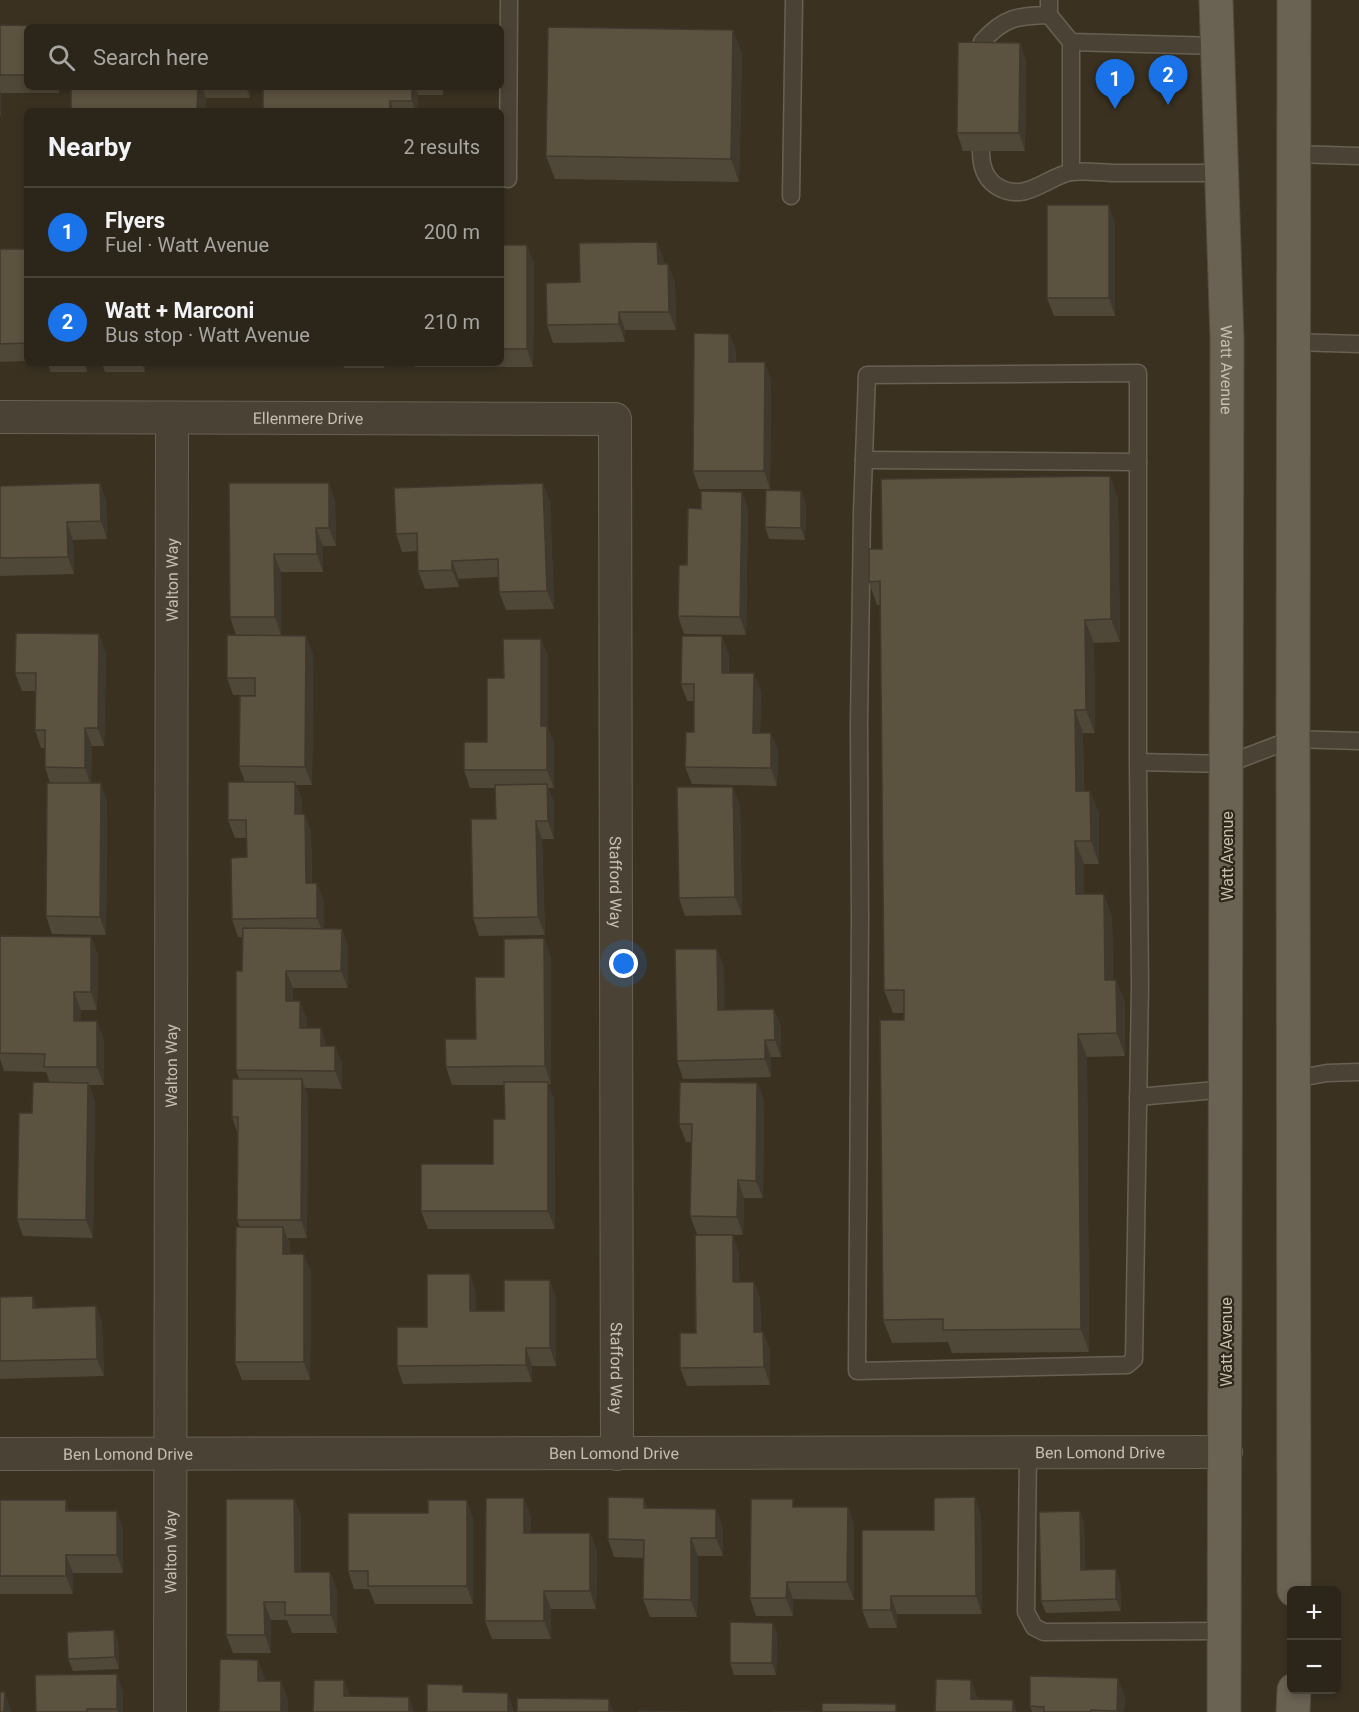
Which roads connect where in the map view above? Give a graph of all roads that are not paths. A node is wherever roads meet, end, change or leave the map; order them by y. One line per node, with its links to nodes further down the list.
1 (509, 0): 14 (lane)
2 (794, 0): 15 (lane)
3 (1216, 0): 7 (main road, Watt Avenue)
4 (1294, 0): 10 (main road)
5 (1050, 8): 6 (lane); 8 (lane)
6 (1071, 42): 7 (lane); 12 (lane)
7 (1218, 46): 13 (main road, Watt Avenue)
8 (982, 76)
9 (982, 111): 12 (lane)
10 (1293, 154): 11 (lane); 16 (main road)
11 (1359, 156)
12 (1071, 172): 13 (lane)
13 (1223, 173): 26 (main road, Watt Avenue)
14 (508, 179)
15 (791, 196)
16 (1293, 342): 17 (lane); 23 (main road)
17 (1359, 344)
18 (0, 417): 19 (street, Ellenmere Drive)
19 (172, 418): 20 (street, Ellenmere Drive); 35 (street, Walton Way)
20 (615, 419): 34 (street, Stafford Way)
21 (864, 460): 22 (lane); 22 (lane); 30 (lane)
22 (1138, 462): 25 (lane)
23 (1293, 739): 24 (lane); 26 (lane); 28 (main road)
24 (1359, 741)
25 (1138, 762): 26 (lane); 30 (lane)
26 (1227, 764): 29 (main road, Watt Avenue)
27 (1359, 1072): 28 (lane)
28 (1294, 1078): 36 (main road)
29 (1227, 1089): 30 (lane); 31 (main road, Watt Avenue)
30 (1138, 1097)
31 (1226, 1452): 32 (street, Ben Lomond Drive); 37 (main road, Watt Avenue)
32 (1028, 1453): 34 (street, Ben Lomond Drive); 37 (lane)
33 (0, 1454): 35 (street, Ben Lomond Drive)
34 (617, 1454): 35 (street, Ben Lomond Drive)
35 (171, 1455): 39 (street, Walton Way)
36 (1294, 1586)
37 (1224, 1631): 40 (main road, Watt Avenue)
38 (1293, 1694): 41 (main road)
39 (170, 1712)
40 (1224, 1712)
41 (1293, 1712)

